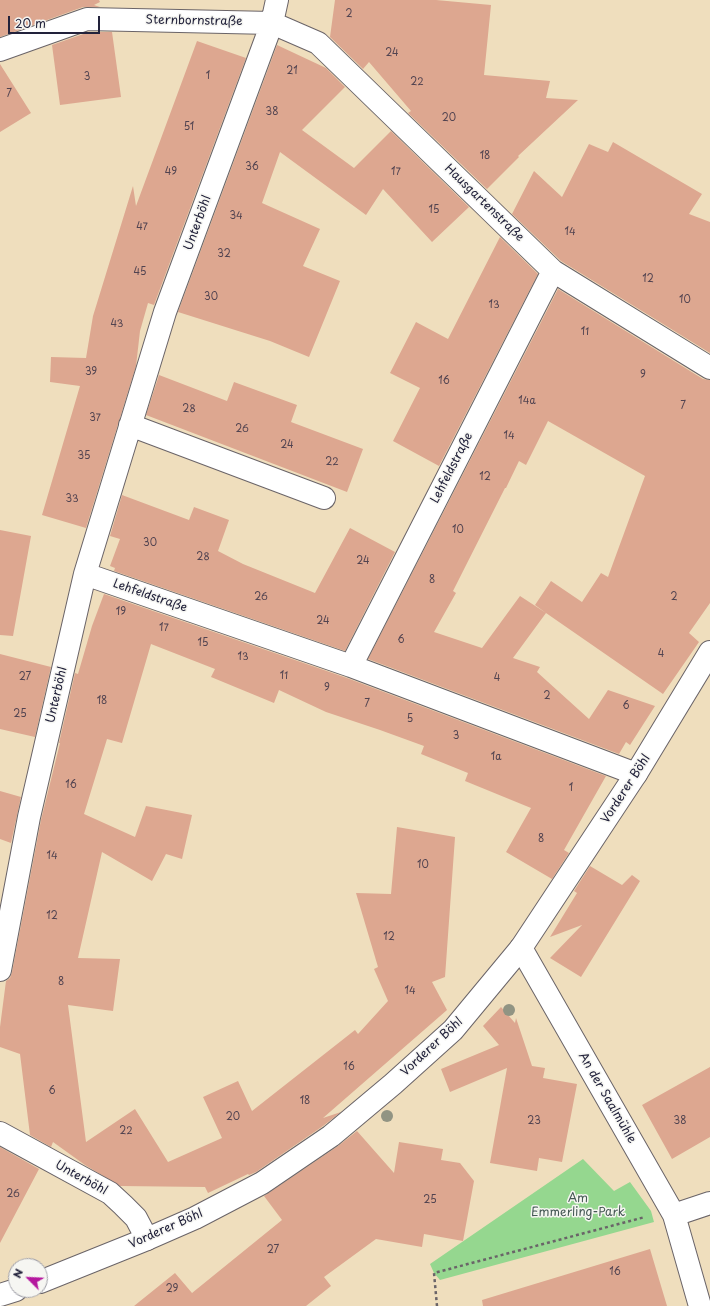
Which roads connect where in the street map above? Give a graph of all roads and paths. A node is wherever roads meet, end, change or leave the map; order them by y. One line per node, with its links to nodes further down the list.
1 (277, 0): 2 (street, Unterböhl)
2 (272, 23): 3 (street, Sternbornstraße); 4 (street, Hausgartenstraße); 6 (street, Unterböhl)
3 (0, 50)
4 (553, 271): 5 (street, Hausgartenstraße); 10 (street, Lehfeldstraße)
5 (710, 368)
6 (130, 425): 7 (street); 8 (street, Unterböhl)
7 (324, 498)
8 (85, 574): 10 (street, Lehfeldstraße); 13 (street, Unterböhl)
9 (710, 652): 11 (street, Vorderer Böhl)
10 (351, 666): 11 (street, Lehfeldstraße)
11 (636, 774): 12 (street, Vorderer Böhl)
12 (521, 948): 16 (street, An der Saalmühle); 17 (street, Vorderer Böhl)
13 (0, 970)
14 (0, 1133): 17 (street, Unterböhl)
15 (710, 1203): 16 (street)
16 (674, 1214): 19 (path); 20 (street)
17 (147, 1239): 18 (street, Vorderer Böhl)
18 (48, 1279)
19 (437, 1306)
20 (700, 1306)

